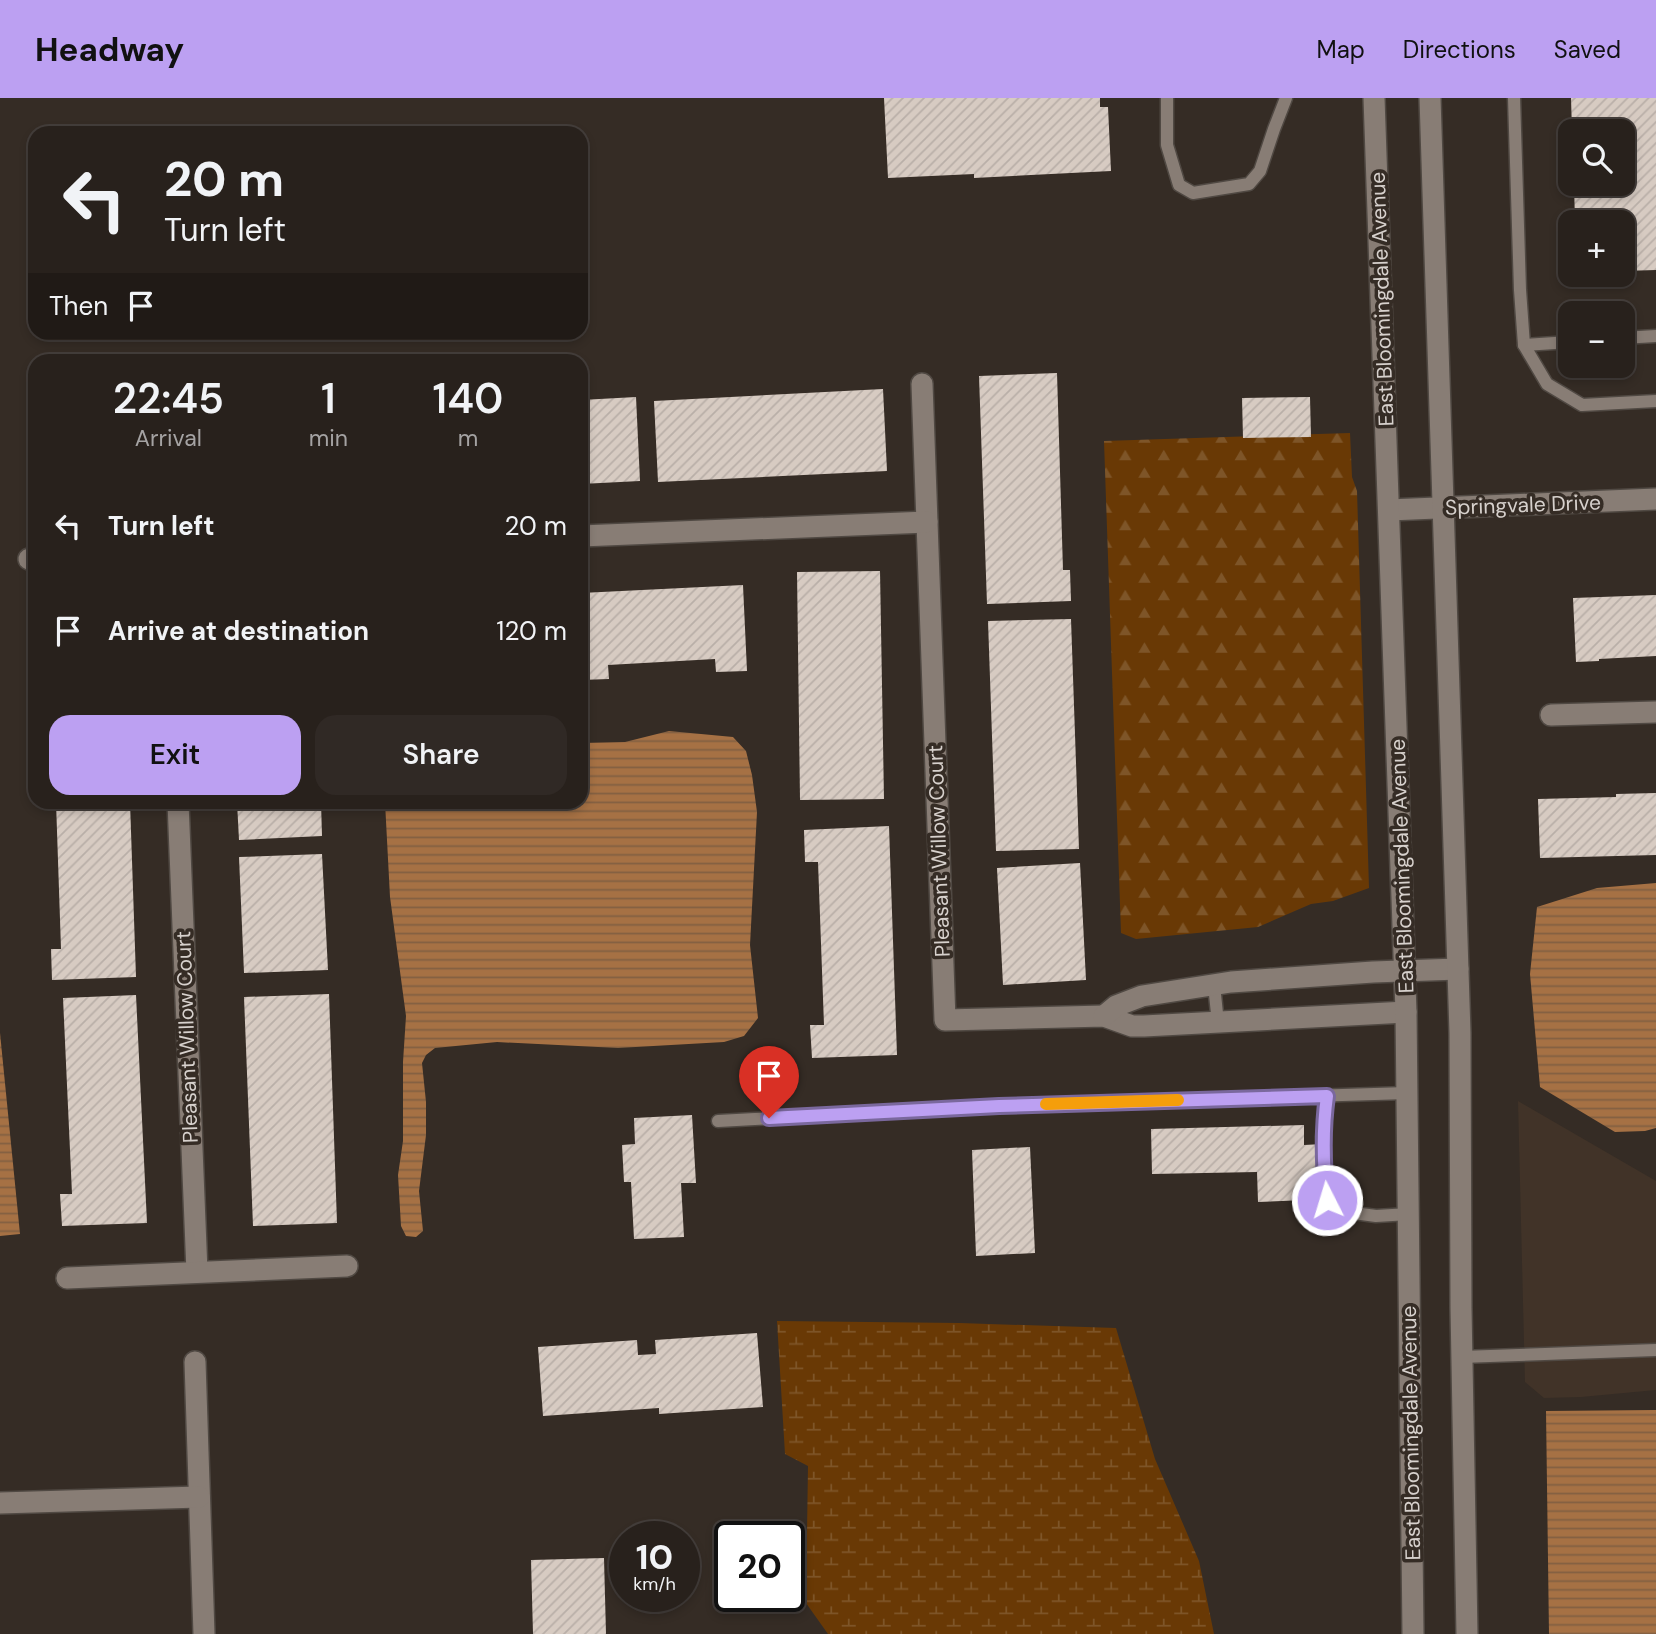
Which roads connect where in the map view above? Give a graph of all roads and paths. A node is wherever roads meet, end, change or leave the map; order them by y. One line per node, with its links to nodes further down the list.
1 (1167, 98): 2 (lane)
2 (1286, 98)
3 (1374, 98): 14 (street, East Bloomingdale Avenue)
4 (1430, 98): 13 (street)
5 (1514, 98): 9 (lane)
6 (1656, 336): 7 (lane)
7 (1635, 337)
8 (1558, 343): 9 (lane)
9 (1524, 345): 11 (lane)
10 (922, 384): 15 (street, Pleasant Willow Court)
11 (1656, 401)
12 (1656, 499): 13 (street, Springvale Drive)
13 (1443, 508): 14 (street, Springvale Drive); 20 (street)
14 (1390, 510): 21 (street, East Bloomingdale Avenue)
15 (927, 522): 16 (street); 24 (street, Pleasant Willow Court)
16 (588, 536)
17 (1656, 712): 18 (street)
18 (1551, 715)
19 (178, 809): 31 (street, Pleasant Willow Court)
20 (1458, 969): 21 (street, Pleasant Willow Court); 34 (street)
21 (1405, 971): 22 (street, Pleasant Willow Court); 23 (street, East Bloomingdale Avenue)
22 (1214, 985): 24 (street, Pleasant Willow Court); 25 (lane)
23 (1406, 1012): 25 (street, Pleasant Willow Court); 26 (street, East Bloomingdale Avenue)
24 (1104, 1016): 25 (street, Pleasant Willow Court)
25 (1218, 1023)
26 (1407, 1093): 27 (lane); 29 (street, East Bloomingdale Avenue)
27 (1327, 1096): 28 (lane); 29 (lane)
28 (718, 1121)
29 (1409, 1214): 39 (street, East Bloomingdale Avenue)
30 (347, 1266): 31 (street)
31 (197, 1272): 32 (street)
32 (67, 1278)
33 (1656, 1350): 34 (lane)
34 (1461, 1356): 40 (street)
35 (195, 1362): 36 (street)
36 (199, 1497): 37 (street); 38 (street)
37 (0, 1503)
38 (204, 1634)
39 (1413, 1634)
40 (1467, 1634)

